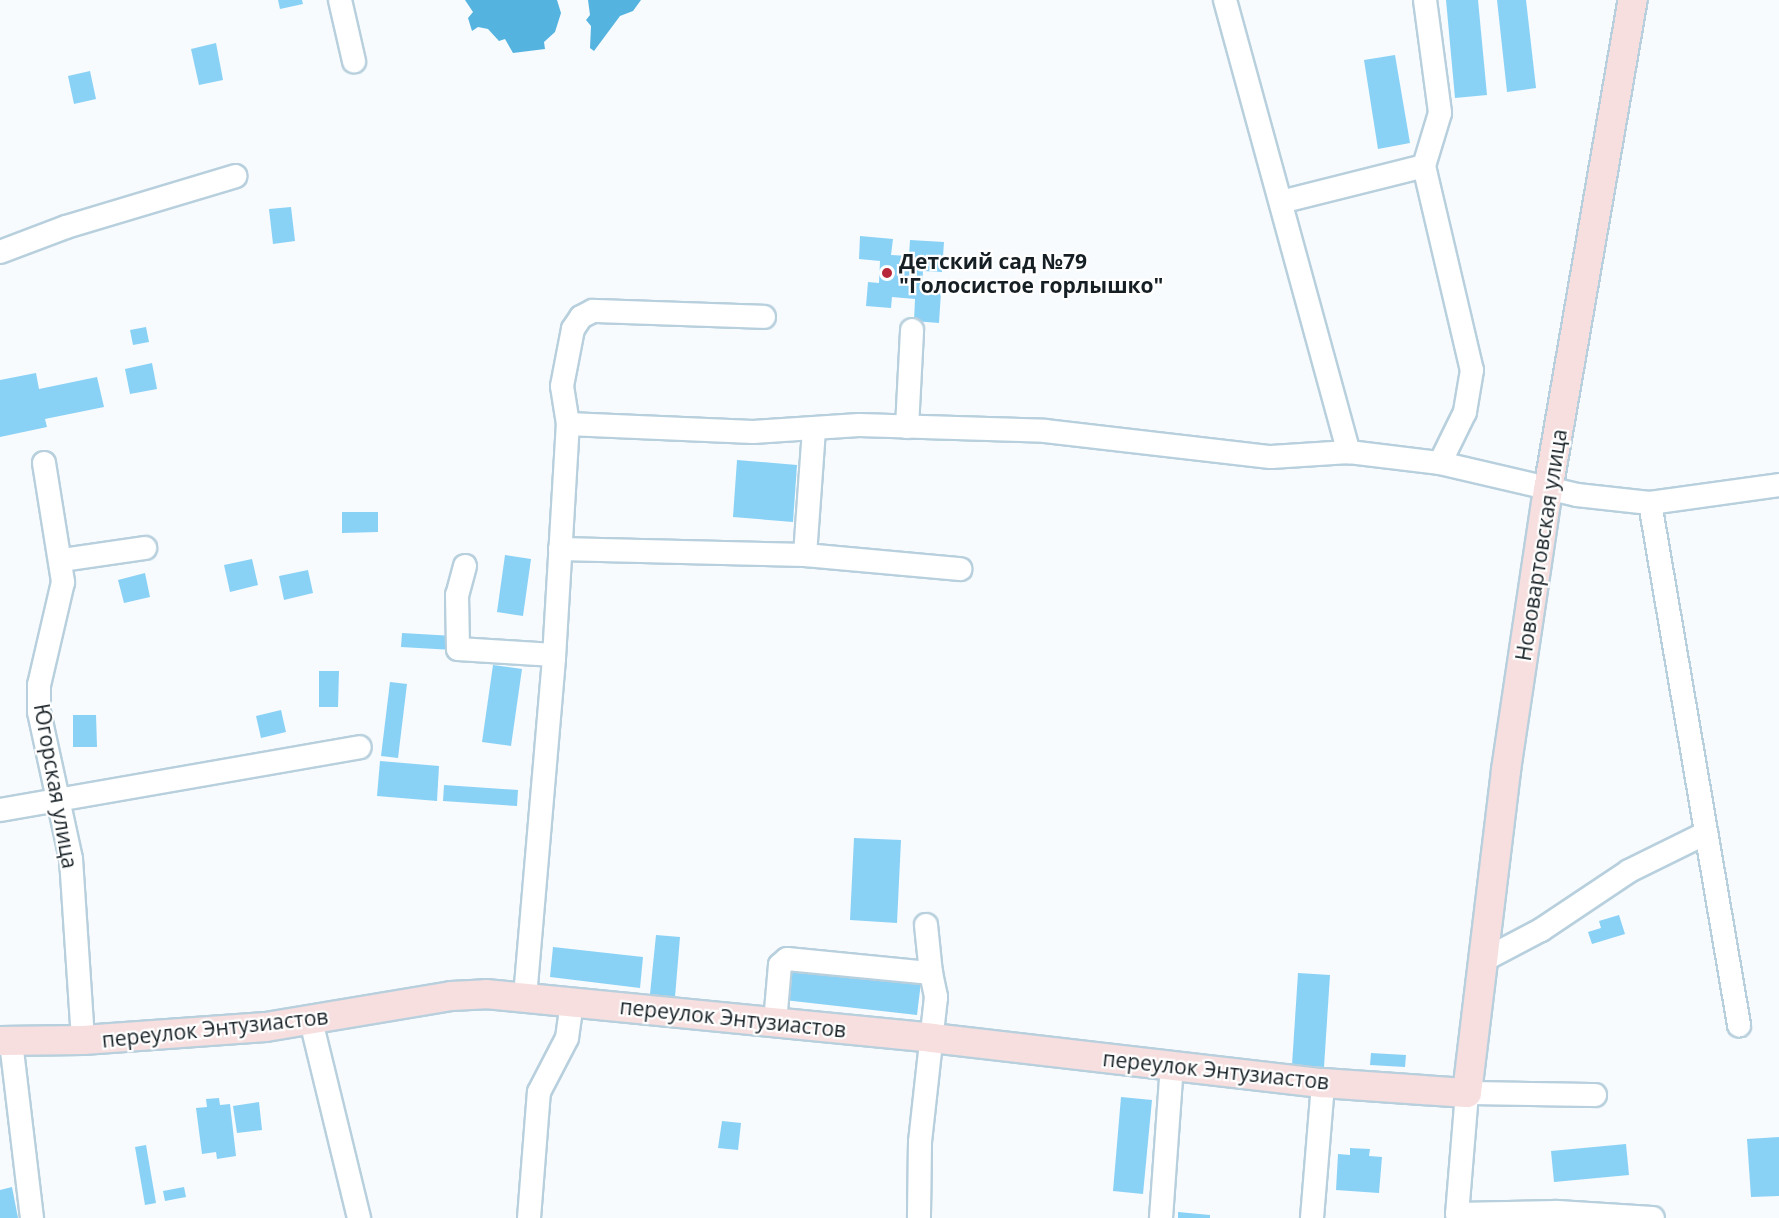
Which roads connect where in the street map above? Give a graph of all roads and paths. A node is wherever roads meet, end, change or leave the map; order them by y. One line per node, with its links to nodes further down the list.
1 (340, 0): 5 (street)
2 (1225, 0): 8 (street)
3 (1425, 0): 6 (street)
4 (1633, 0): 19 (main road, Нововартовская улица)
5 (354, 61)
6 (1424, 166): 8 (street); 17 (street)
7 (236, 176): 9 (street)
8 (1281, 202): 15 (street)
9 (0, 252)
10 (764, 317): 12 (street)
11 (912, 330): 13 (street)
12 (568, 424): 14 (street); 22 (street)
13 (907, 427): 14 (street); 15 (street)
14 (814, 428): 23 (street)
15 (1349, 452): 17 (street)
16 (44, 463): 24 (street, Югорская улица)
17 (1440, 463): 19 (street)
18 (1779, 485): 20 (street)
19 (1548, 490): 20 (street); 33 (main road, Нововартовская улица)
20 (1650, 502): 31 (street)
21 (145, 548): 24 (street)
22 (560, 549): 23 (street); 27 (street)
23 (805, 555): 26 (street)
24 (62, 560): 29 (street, Югорская улица)
25 (465, 566): 27 (street)
26 (960, 569)
27 (554, 655): 35 (street)
28 (360, 747): 29 (street)
29 (60, 801): 30 (street); 41 (street, Югорская улица)
30 (0, 810)
31 (1706, 833): 33 (street); 39 (street)
32 (926, 925): 34 (street)
33 (1482, 961): 45 (main road, Нововартовская улица)
34 (931, 973): 38 (street); 40 (street)
35 (525, 997): 36 (main road, переулок Энтузиастов); 37 (main road, переулок Энтузиастов)
36 (572, 1002): 38 (main road, переулок Энтузиастов); 49 (street)
37 (310, 1021): 41 (main road, переулок Энтузиастов); 48 (street)
38 (775, 1022): 40 (main road, переулок Энтузиастов)
39 (1739, 1025)
40 (932, 1038): 43 (main road, переулок Энтузиастов); 50 (street)
41 (83, 1040): 42 (main road, переулок Энтузиастов)
42 (6, 1042): 47 (street)
43 (1172, 1066): 44 (main road, переулок Энтузиастов); 51 (street)
44 (1323, 1083): 45 (main road, переулок Энтузиастов); 52 (street)
45 (1478, 1094): 46 (street); 53 (street)
46 (1595, 1095)
47 (32, 1218)
48 (359, 1218)
49 (529, 1218)
50 (919, 1218)
51 (1161, 1218)
52 (1312, 1218)
53 (1653, 1218)

